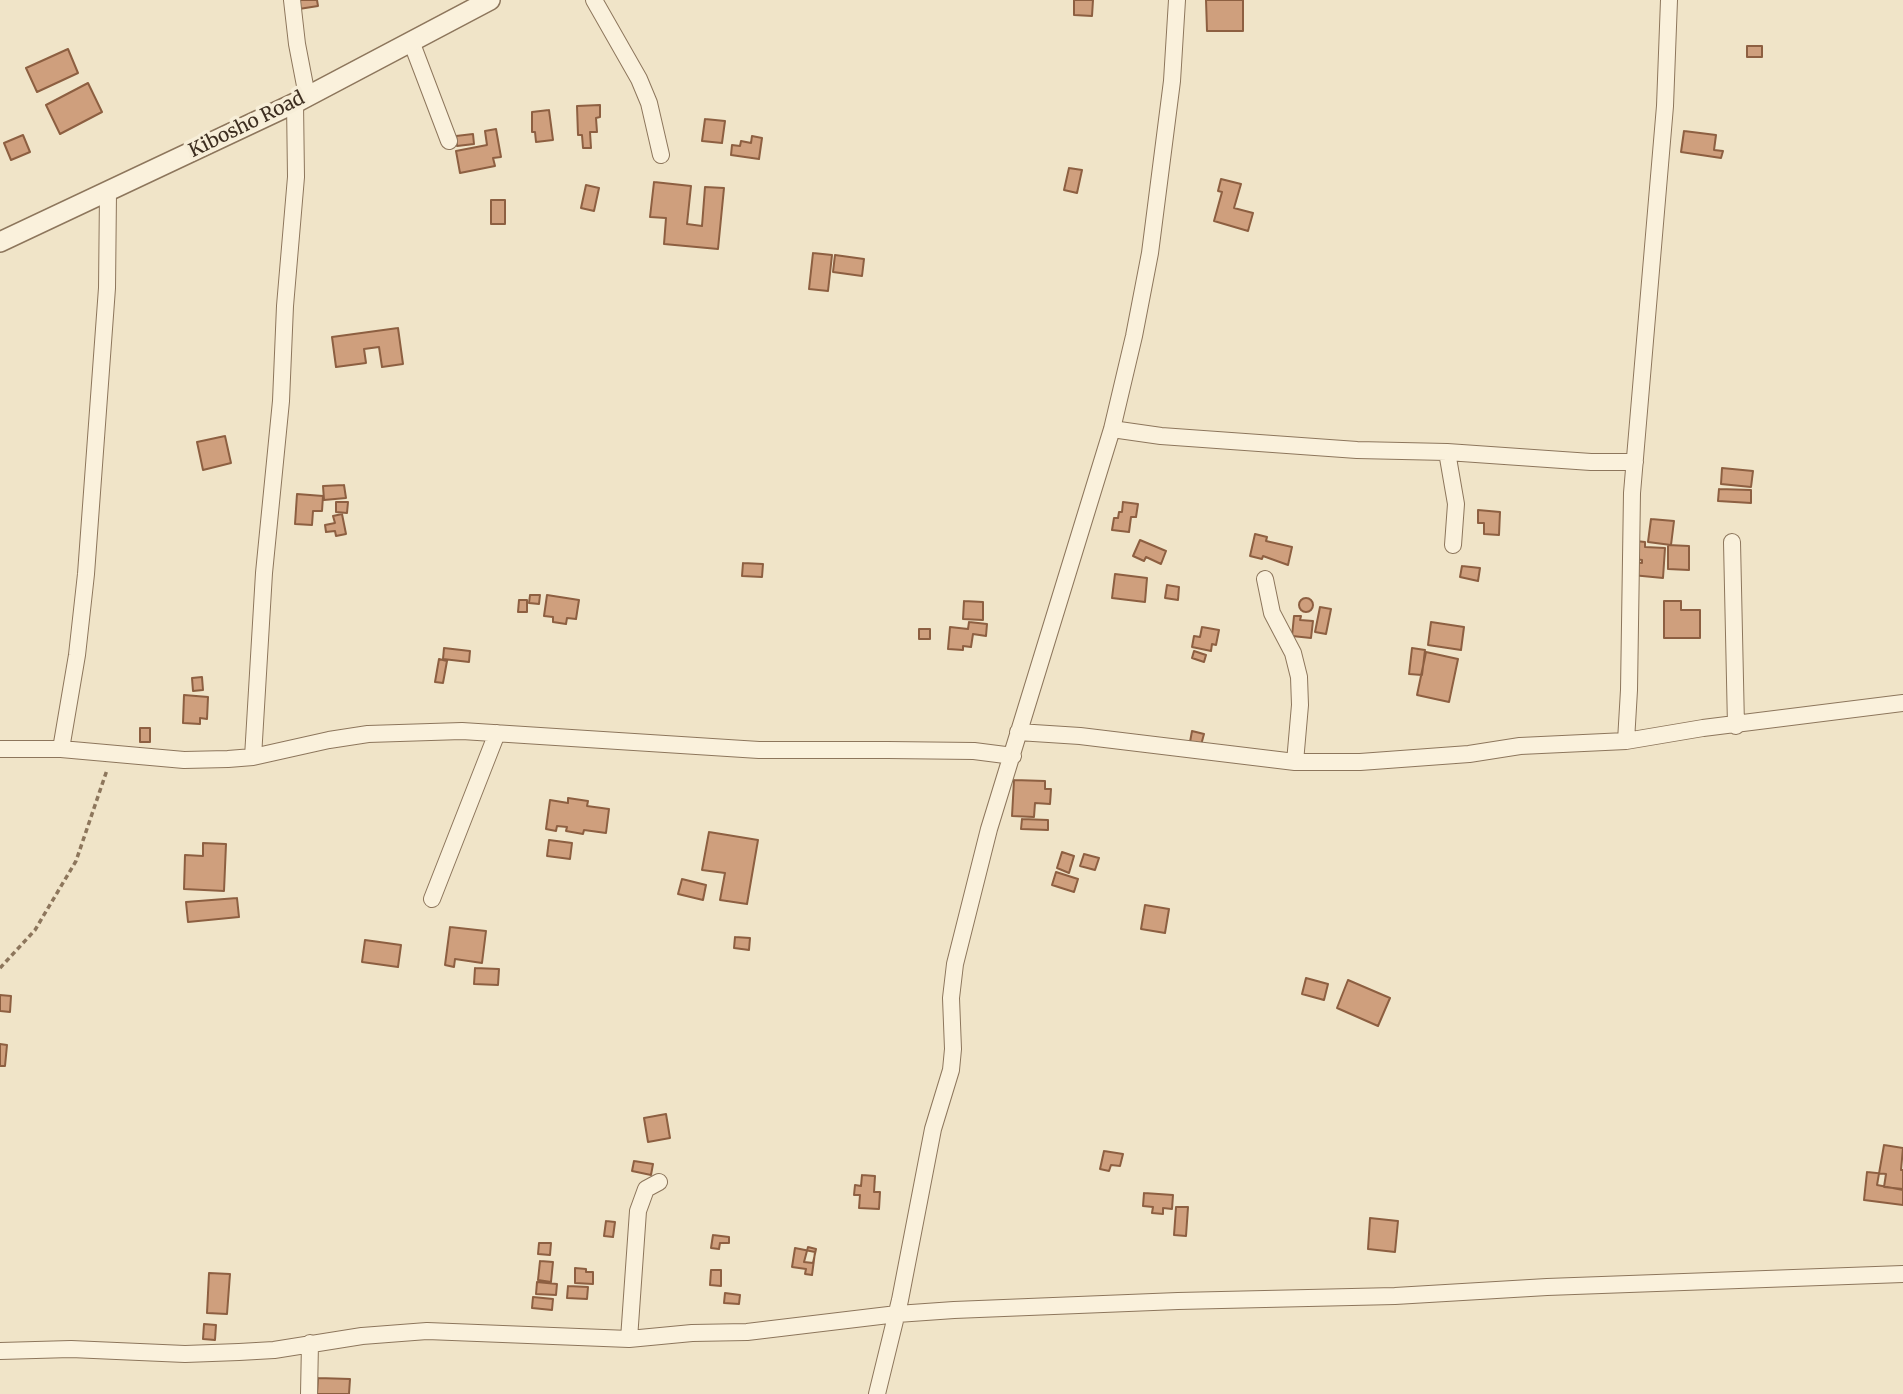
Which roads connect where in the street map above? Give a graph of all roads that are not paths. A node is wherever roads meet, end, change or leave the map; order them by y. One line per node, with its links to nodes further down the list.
1 (292, 0): 7 (street)
2 (490, 0): 6 (street, Kibosho Road)
3 (594, 0): 9 (street)
4 (1177, 0): 12 (street)
5 (1670, 0): 14 (street)
6 (411, 41): 7 (street, Kibosho Road); 8 (street)
7 (301, 99): 10 (street, Kibosho Road); 26 (street)
8 (449, 141)
9 (661, 155)
10 (108, 193): 11 (street, Kibosho Road); 24 (street)
11 (0, 242)
12 (1112, 429): 13 (street); 21 (street)
13 (1447, 452): 14 (street); 16 (street)
14 (1635, 462): 22 (street)
15 (1732, 542): 19 (street)
16 (1453, 545)
17 (1265, 579): 27 (street)
18 (1903, 704): 19 (street)
19 (1737, 726): 22 (street)
20 (497, 733): 25 (street); 26 (street); 28 (street)
21 (1018, 733): 25 (street); 27 (street)
22 (1626, 741): 27 (street)
23 (0, 749): 24 (street)
24 (61, 749): 26 (street)
25 (1013, 756): 31 (street)
26 (253, 757)
27 (1295, 762)
28 (432, 899)
29 (659, 1182): 32 (street)
30 (1903, 1274): 31 (street)
31 (897, 1314): 32 (street); 36 (street)
32 (629, 1339): 33 (street)
33 (310, 1343): 34 (street); 35 (street)
34 (0, 1351)
35 (309, 1394)
36 (877, 1394)

